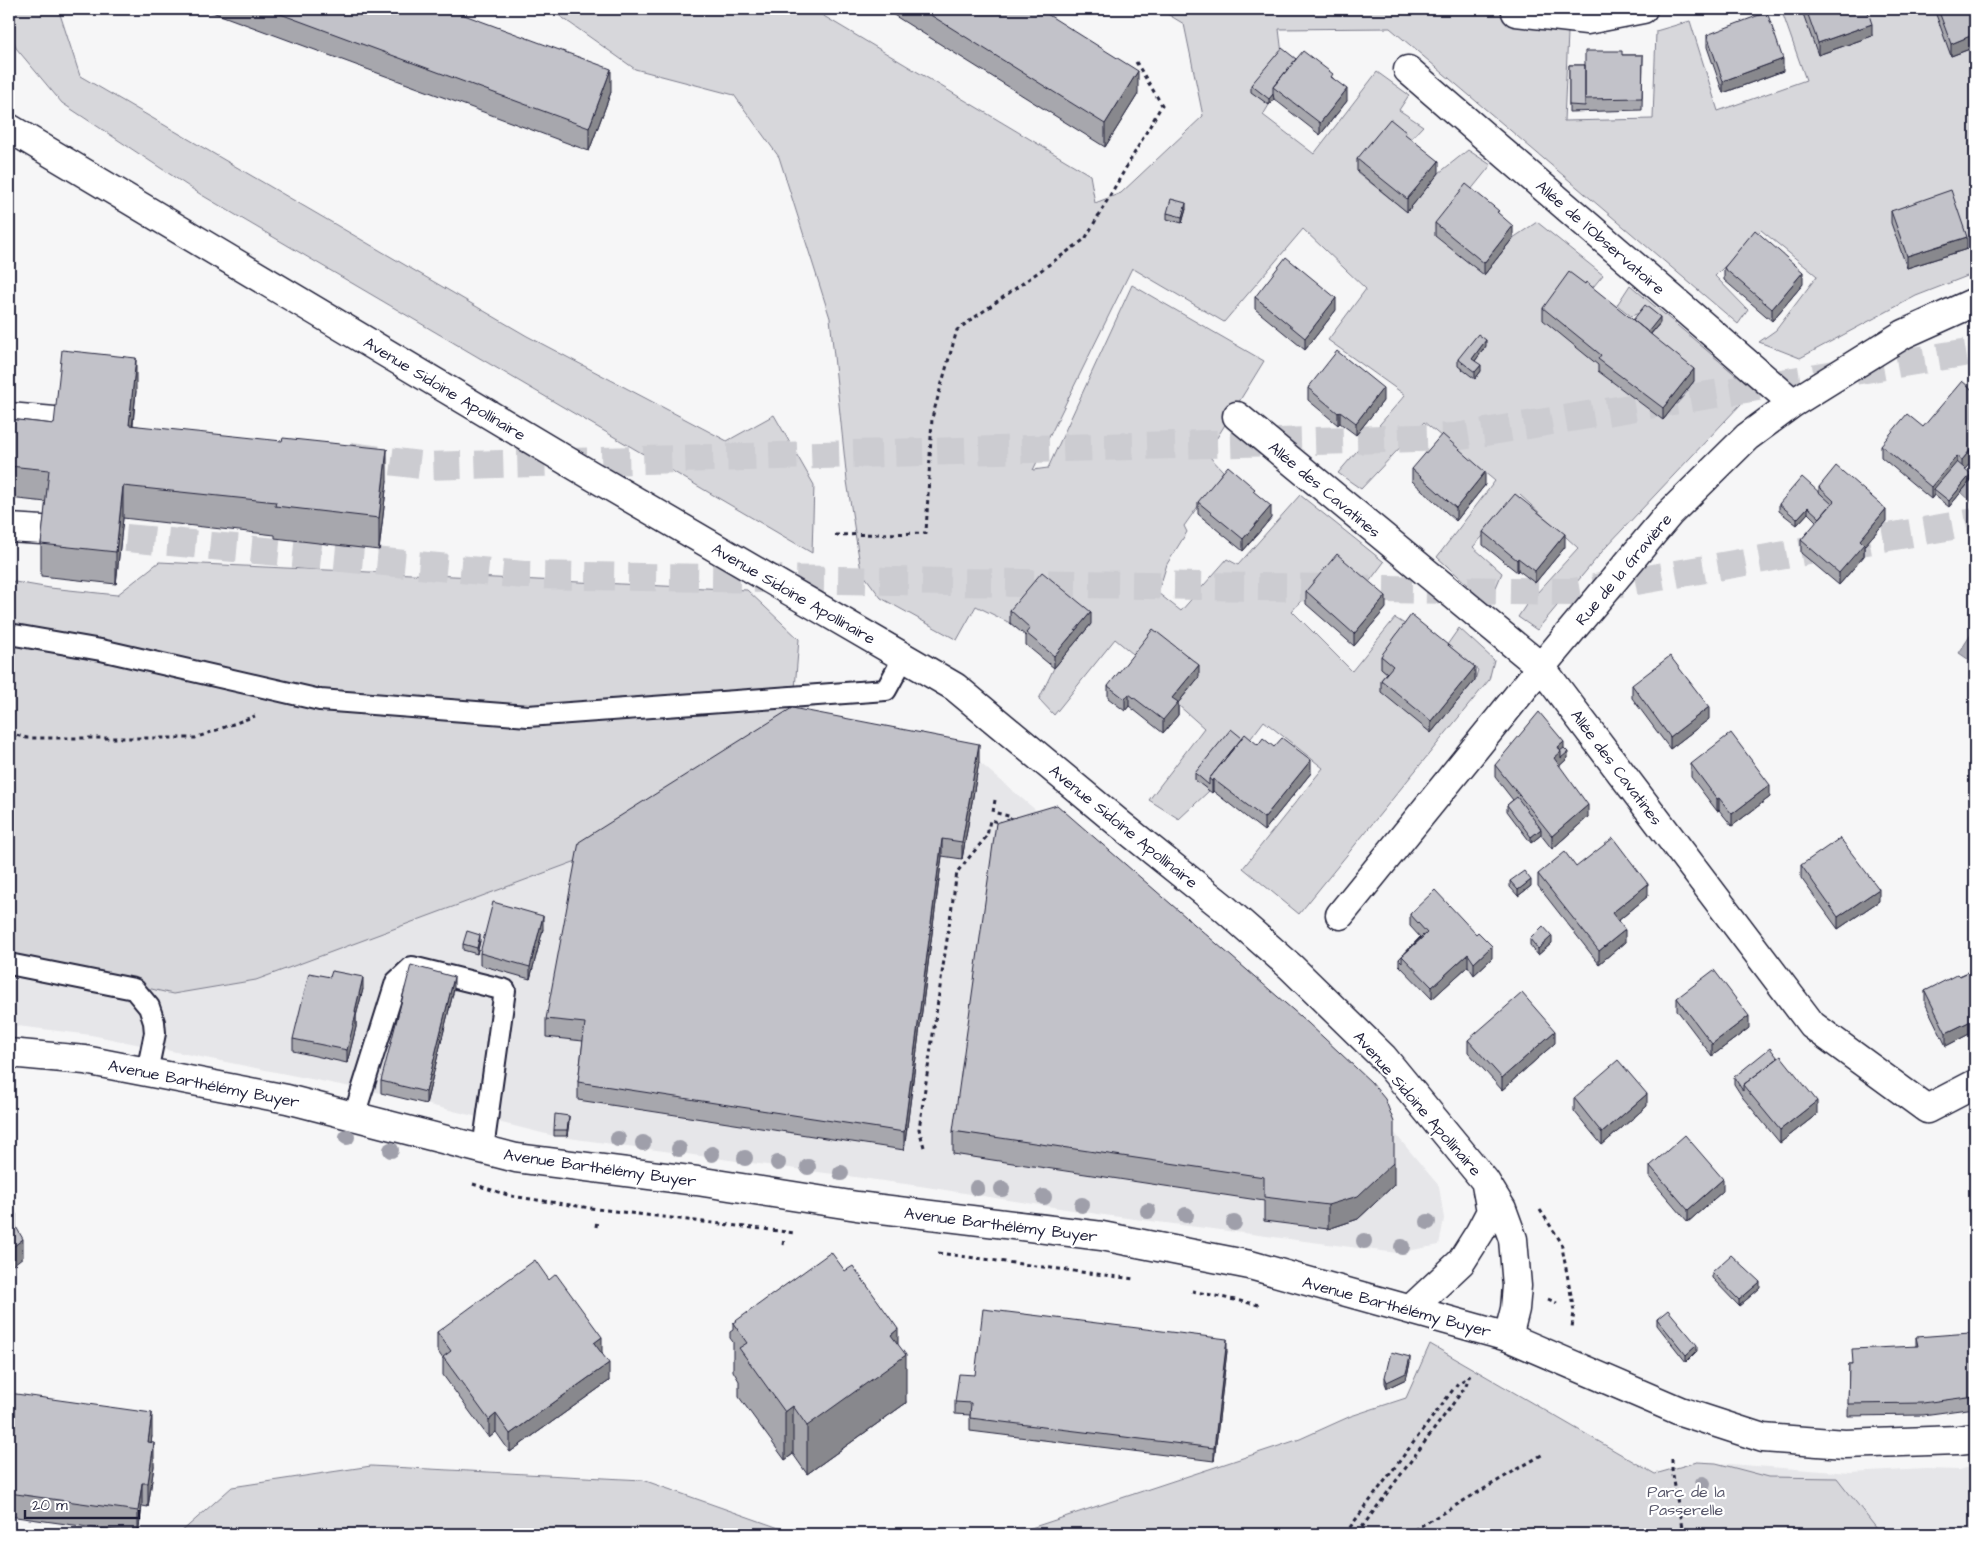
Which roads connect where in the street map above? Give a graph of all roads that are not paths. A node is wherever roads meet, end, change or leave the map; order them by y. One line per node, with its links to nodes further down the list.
1 (1644, 9): 2 (main road)
2 (1516, 12)
3 (1408, 70): 6 (main road, Allée de l'Observatoire)
4 (9, 128): 13 (main road, Avenue Sidoine Apollinaire)
5 (1975, 302): 6 (main road, Rue de la Gravière)
6 (1793, 403): 14 (main road, Rue de la Gravière)
7 (1237, 416): 14 (main road, Allée des Cavatines)
8 (9, 417): 9 (main road)
9 (54, 420)
10 (9, 528): 11 (main road)
11 (42, 530)
12 (9, 634): 13 (lane)
13 (904, 658): 22 (main road, Avenue Sidoine Apollinaire)
14 (1541, 667): 15 (main road, Rue de la Gravière); 19 (main road, Allée des Cavatines)
15 (1340, 916)
16 (9, 964): 18 (lane)
17 (9, 1053): 18 (main road, Avenue Barthélémy Buyer)
18 (147, 1072): 20 (main road, Avenue Barthélémy Buyer)
19 (1975, 1084)
20 (354, 1116): 21 (main road, Avenue Barthélémy Buyer); 21 (lane)
21 (483, 1149): 23 (main road, Avenue Barthélémy Buyer)
22 (1485, 1181): 23 (main road, Avenue Sidoine Apollinaire); 24 (main road, Avenue Sidoine Apollinaire)
23 (1411, 1309): 24 (main road, Avenue Barthélémy Buyer)
24 (1508, 1337): 25 (main road, Avenue Barthélémy Buyer)
25 (1975, 1438)

